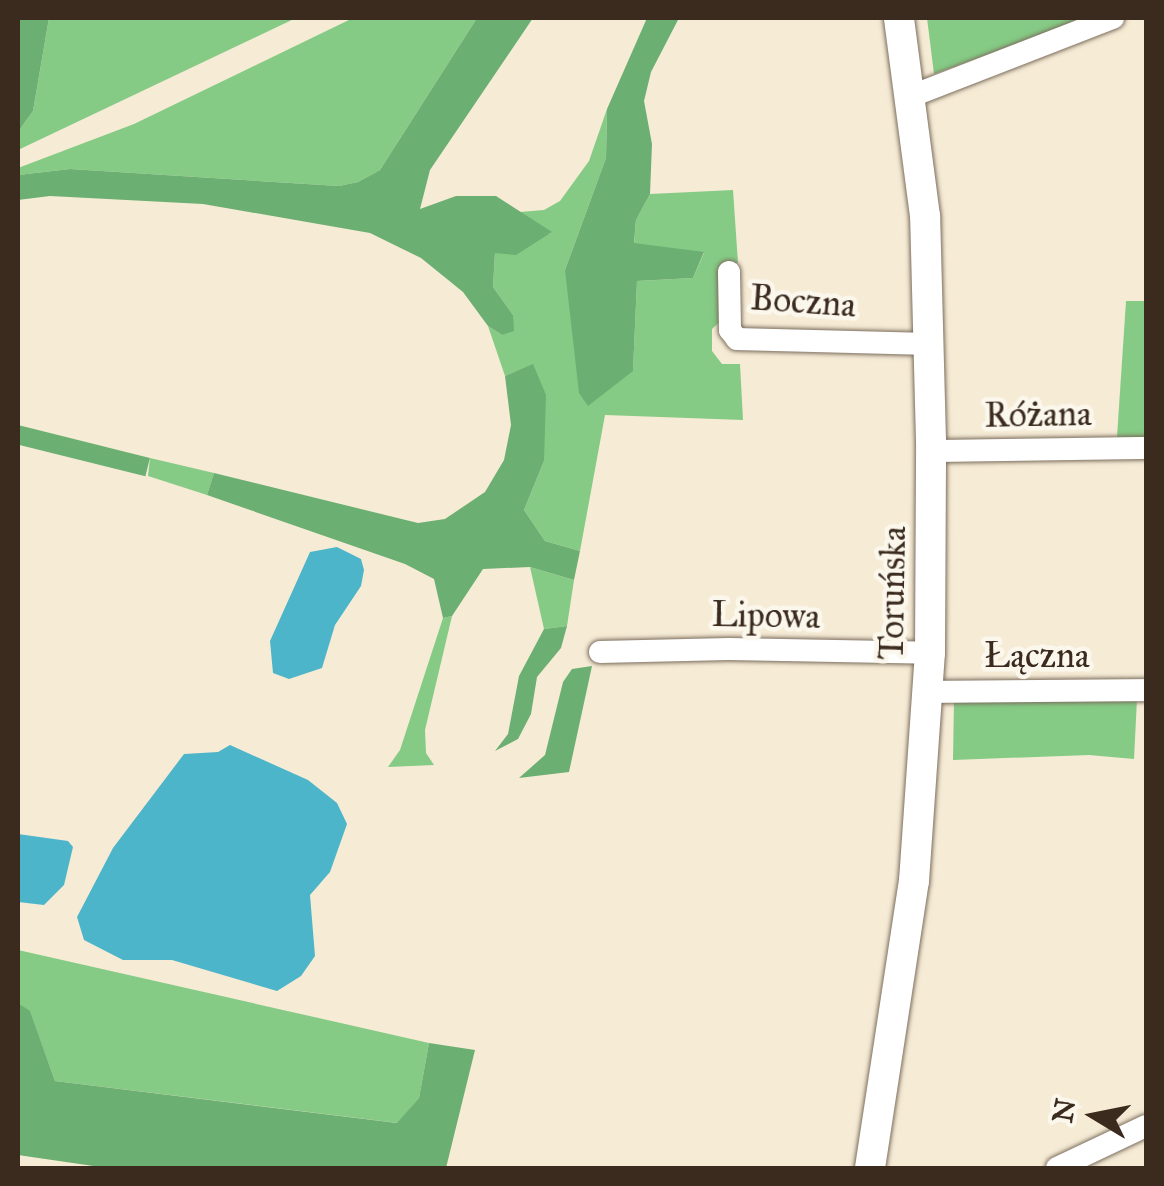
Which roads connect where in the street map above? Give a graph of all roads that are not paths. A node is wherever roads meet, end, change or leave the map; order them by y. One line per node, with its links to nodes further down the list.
1 (898, 18): 3 (main road, Toruńska)
2 (1113, 18): 3 (street)
3 (909, 97): 5 (main road, Toruńska)
4 (728, 272): 5 (street, Boczna)
5 (930, 344): 7 (main road, Toruńska)
6 (1146, 448): 7 (street, Różana)
7 (931, 451): 9 (main road, Toruńska)
8 (600, 652): 9 (street, Lipowa)
9 (930, 653): 11 (main road, Toruńska)
10 (1146, 690): 11 (street, Łączna)
11 (929, 692): 13 (main road, Toruńska)
12 (1146, 1126): 14 (street)
13 (870, 1168)
14 (1058, 1168)

